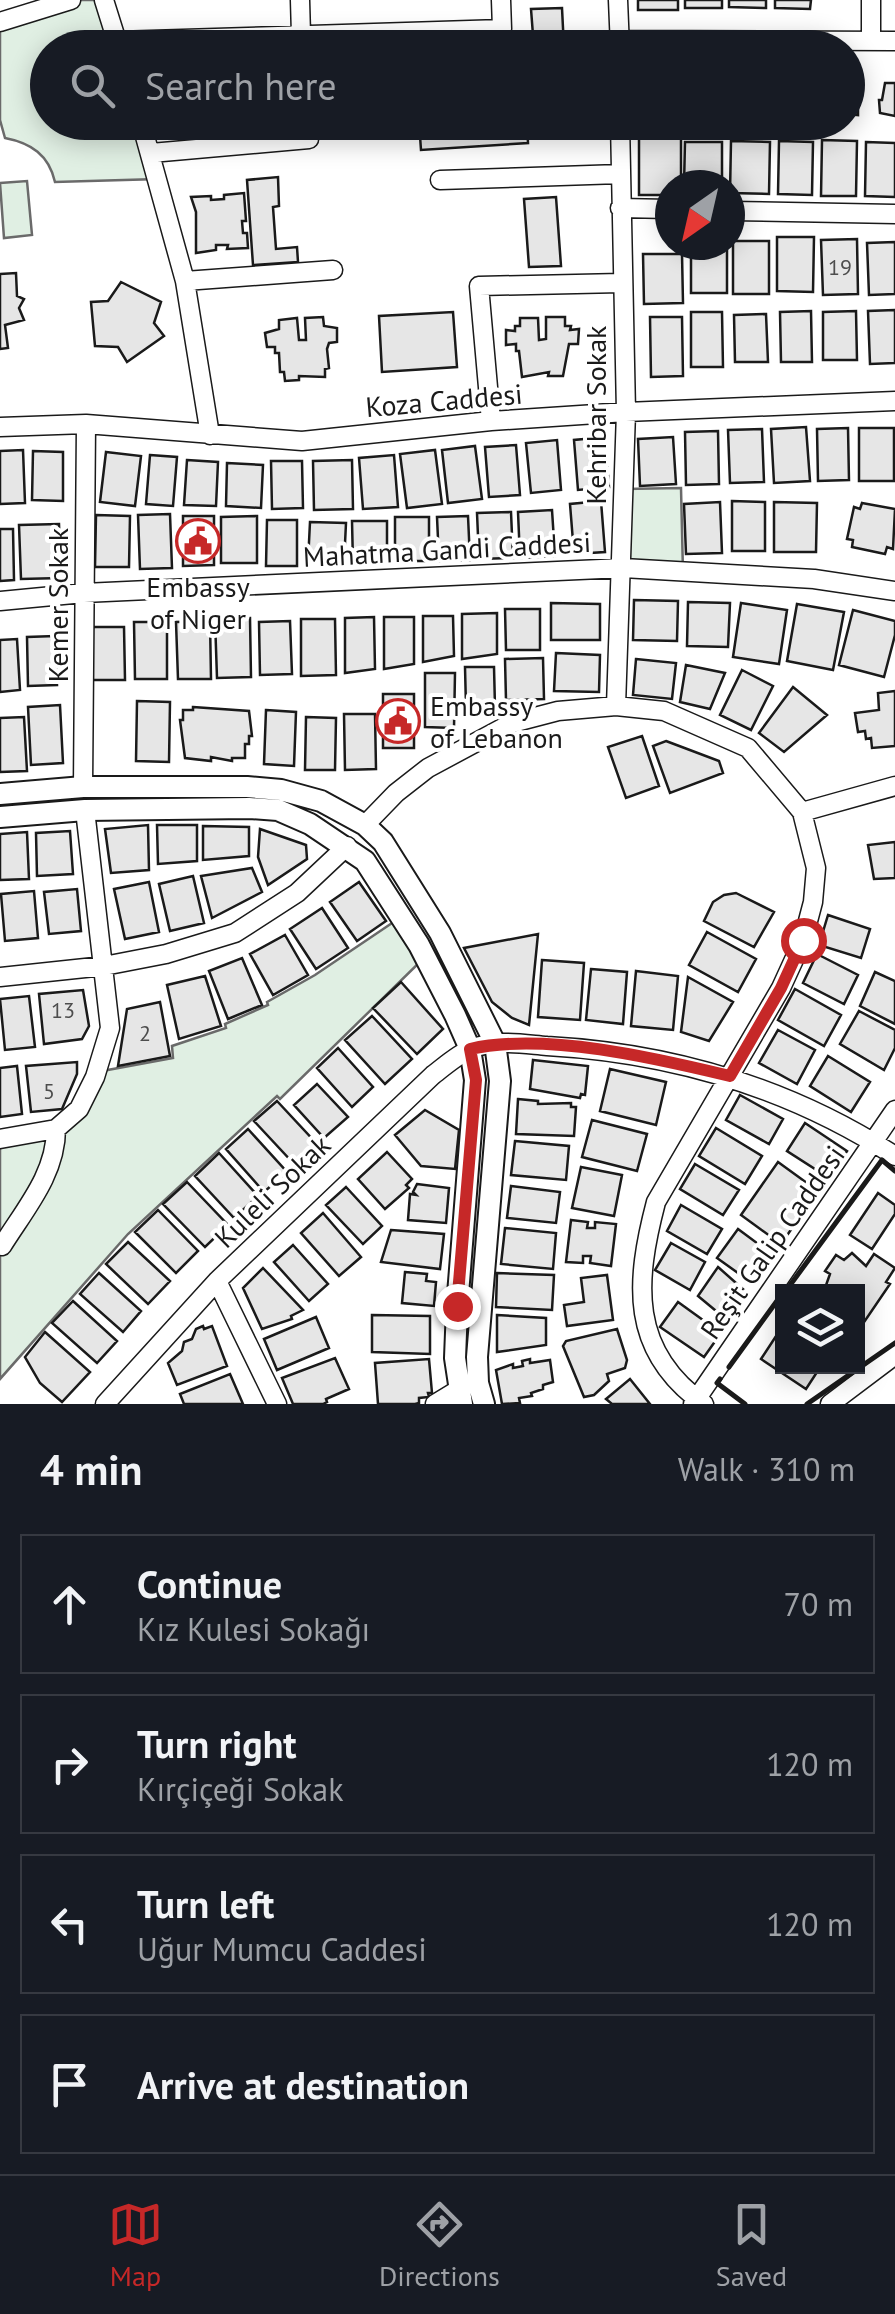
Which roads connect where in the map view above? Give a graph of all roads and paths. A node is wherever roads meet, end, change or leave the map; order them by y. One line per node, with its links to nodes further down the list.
1 (70, 0): 7 (street)
2 (104, 0): 8 (street)
3 (300, 0): 9 (street)
4 (501, 0): 10 (street)
5 (618, 0): 11 (street)
6 (871, 0): 13 (street)
7 (0, 22)
8 (114, 30)
9 (301, 30)
10 (468, 30)
11 (619, 30)
12 (865, 40): 13 (street)
13 (871, 40): 14 (street)
14 (895, 40)
15 (146, 140): 18 (street)
16 (288, 140): 18 (street)
17 (620, 140): 19 (street, Kehribar Sokak)
18 (150, 153): 26 (street)
19 (620, 174): 20 (street); 21 (street, Kehribar Sokak)
20 (440, 180)
21 (620, 208): 22 (street); 27 (street, Kehribar Sokak)
22 (655, 209)
23 (745, 210): 24 (street)
24 (895, 214)
25 (333, 270): 26 (street)
26 (185, 281): 33 (street)
27 (621, 283): 29 (street, Kehribar Sokak); 30 (street)
28 (895, 401): 29 (street, Koza Caddesi)
29 (626, 412): 30 (street, Koza Caddesi); 34 (street, Kehribar Sokak)
30 (492, 422): 33 (street, Koza Caddesi)
31 (86, 424): 32 (street, Koza Caddesi); 33 (street, Koza Caddesi); 36 (street, Kemer Sokak)
32 (0, 427)
33 (210, 435)
34 (622, 568): 35 (street, Mahatma Gandi Caddesi); 36 (street, Mahatma Gandi Caddesi); 38 (street, Kehribar Sokak)
35 (895, 591)
36 (84, 593): 37 (street, Mahatma Gandi Caddesi); 40 (street, Kemer Sokak)
37 (0, 602)
38 (616, 706): 43 (street); 45 (street)
39 (895, 786): 43 (street)
40 (83, 787): 41 (main road); 42 (main road); 45 (main road)
41 (0, 794)
42 (84, 810): 44 (main road); 46 (main road); 47 (street)
43 (802, 812): 51 (street)
44 (0, 818)
45 (365, 824): 49 (main road)
46 (347, 846): 47 (street); 50 (main road)
47 (104, 966): 48 (street); 53 (street)
48 (0, 977)
49 (496, 1043): 50 (street, Kuleli Sokak); 51 (street, Kuleli Sokak); 65 (main road)
50 (470, 1049): 58 (street, Kuleli Sokak); 60 (main road)
51 (730, 1076): 55 (street, Kuleli Sokak); 61 (street)
52 (895, 1110): 55 (street, Reşit Galip Caddesi)
53 (56, 1129): 54 (street); 57 (street)
54 (0, 1139)
55 (874, 1143): 56 (street, Kuleli Sokak); 61 (street, Reşit Galip Caddesi)
56 (895, 1156)
57 (2, 1246)
58 (216, 1281): 62 (street, Kuleli Sokak); 63 (street)
59 (895, 1355): 66 (street)
60 (460, 1397): 64 (street)
61 (698, 1402)
62 (105, 1404)
63 (278, 1404)
64 (435, 1404)
65 (484, 1404)
66 (830, 1404)

